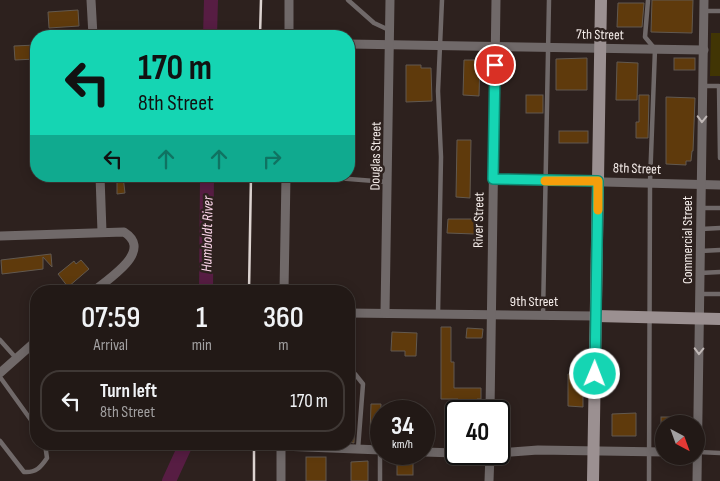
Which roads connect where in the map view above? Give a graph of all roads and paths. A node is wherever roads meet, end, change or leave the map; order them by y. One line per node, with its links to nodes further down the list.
1 (91, 0): 13 (street)
2 (289, 0): 14 (street)
3 (348, 0): 15 (lane)
4 (390, 0): 15 (street, Douglas Street)
5 (442, 0): 18 (lane)
6 (496, 0): 19 (street, River Street)
7 (549, 0): 20 (lane)
8 (601, 0): 21 (street)
9 (648, 0): 22 (lane)
10 (704, 0): 11 (street, Commercial Street)
11 (704, 11): 12 (lane); 23 (street, Commercial Street)
12 (720, 11)
13 (93, 30)
14 (289, 30)
15 (390, 30): 17 (street, Douglas Street)
16 (355, 44): 17 (street, 7th Street)
17 (390, 45): 18 (street, 7th Street); 32 (street, Douglas Street)
18 (441, 46): 19 (street, 7th Street); 52 (lane)
19 (495, 46): 20 (street, 7th Street); 27 (street, River Street)
20 (548, 47): 21 (street, 7th Street); 28 (lane)
21 (600, 48): 22 (street, 7th Street); 29 (street)
22 (655, 49): 23 (street, 7th Street); 33 (lane)
23 (704, 50): 24 (street, Commercial Street)
24 (703, 86): 25 (lane); 34 (street, Commercial Street, one-way to 34)
25 (720, 158)
26 (355, 179): 32 (lane)
27 (493, 179): 28 (street, 8th Street); 53 (street, River Street)
28 (546, 181): 29 (street, 8th Street); 54 (lane)
29 (598, 181): 33 (street, 8th Street); 55 (street)
30 (100, 182): 40 (street)
31 (286, 182): 47 (street)
32 (388, 182): 51 (street, Douglas Street)
33 (650, 182): 34 (street, 8th Street); 56 (lane)
34 (700, 184): 35 (street, 8th Street); 36 (street, Commercial Street)
35 (720, 184)
36 (700, 208): 37 (lane); 39 (street, Commercial Street)
37 (720, 208)
38 (720, 228): 39 (lane)
39 (700, 229): 43 (street, Commercial Street)
40 (102, 232): 41 (street); 46 (street)
41 (0, 236)
42 (720, 250): 43 (lane)
43 (700, 251): 45 (street, Commercial Street)
44 (720, 272): 45 (lane)
45 (700, 273): 48 (street, Commercial Street)
46 (101, 285)
47 (284, 285)
48 (700, 294): 49 (lane); 57 (street, Commercial Street)
49 (720, 294)
50 (355, 313): 51 (street, 9th Street)
51 (386, 313): 52 (street, 9th Street)
52 (438, 314): 53 (street, 9th Street)
53 (490, 316): 54 (street, 9th Street); 64 (street, River Street)
54 (543, 316): 55 (street, 9th Street)
55 (596, 316): 56 (street, 9th Street); 73 (street)
56 (649, 317): 57 (street, 9th Street); 75 (lane)
57 (700, 318): 58 (street, 9th Street); 65 (street, Commercial Street, one-way to 65)
58 (720, 319)
59 (0, 340): 61 (lane)
60 (30, 346): 61 (street)
61 (16, 358): 63 (street)
62 (355, 374): 69 (lane)
63 (0, 375): 66 (lane)
64 (490, 400)
65 (698, 415)
66 (30, 418)
67 (0, 440): 70 (lane)
68 (355, 449): 69 (street)
69 (358, 449): 72 (street)
70 (45, 450)
71 (281, 450): 82 (street)
72 (370, 450)
73 (594, 451): 74 (street); 75 (street); 85 (street)
74 (510, 452)
75 (649, 452): 76 (street); 86 (lane)
76 (655, 452)
77 (705, 452): 78 (lane)
78 (720, 453)
79 (381, 465): 83 (lane)
80 (490, 465): 84 (street)
81 (697, 465): 87 (street, Commercial Street)
82 (281, 481)
83 (380, 481)
84 (489, 481)
85 (593, 481)
86 (649, 481)
87 (697, 481)

